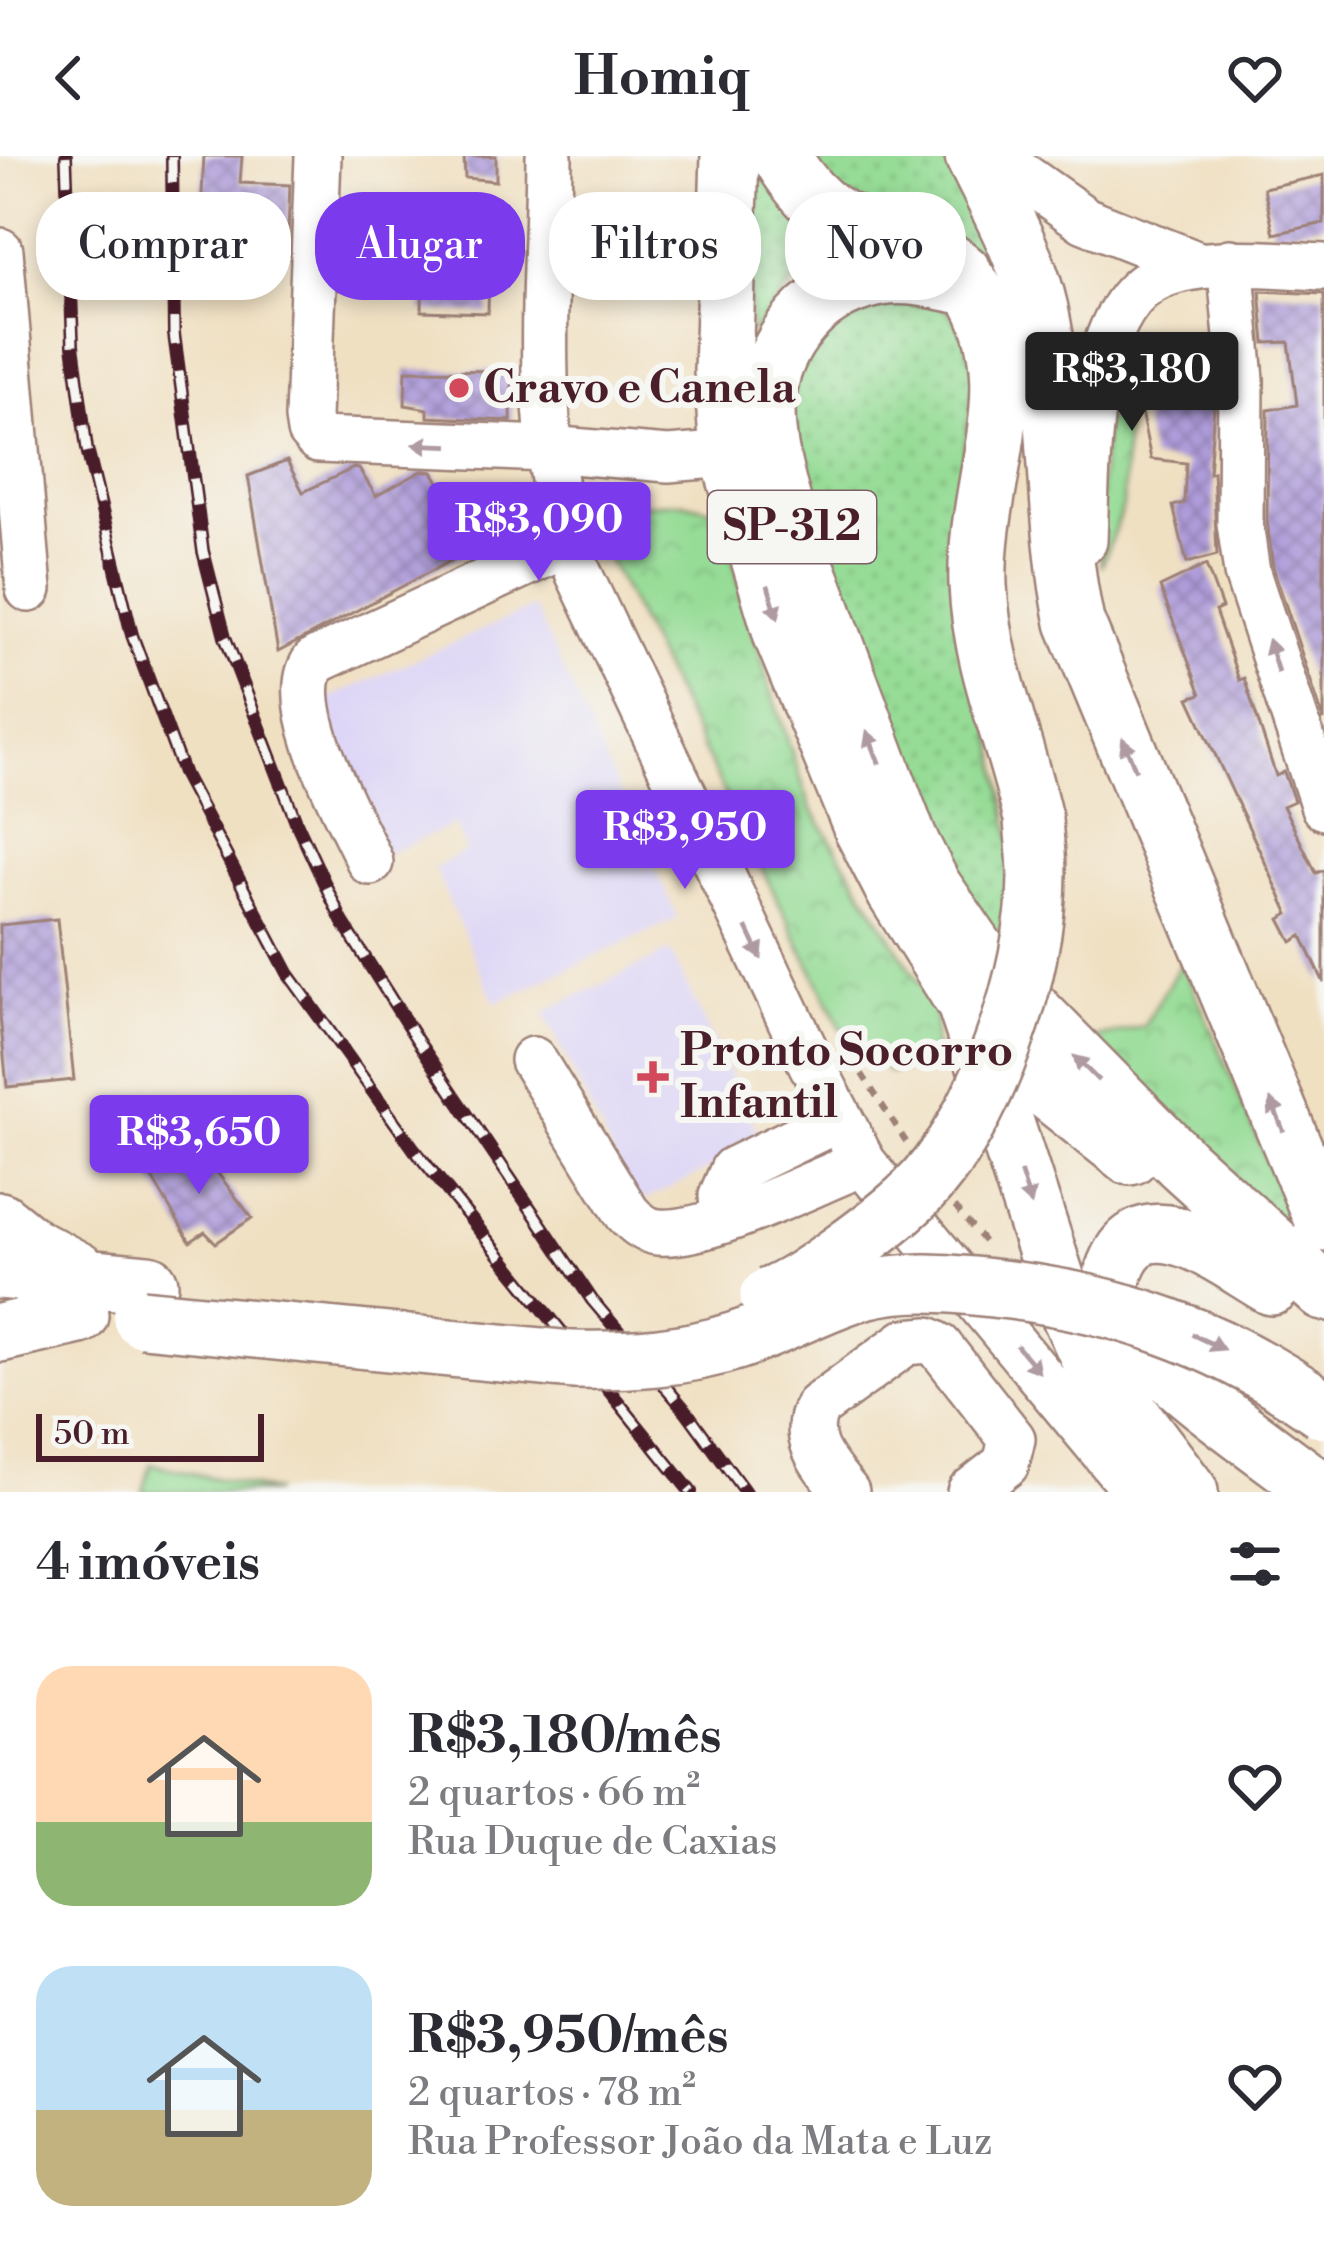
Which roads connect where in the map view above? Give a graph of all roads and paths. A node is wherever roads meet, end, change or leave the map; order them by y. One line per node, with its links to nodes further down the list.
1 (318, 156): 12 (street, one-way to 1)
2 (549, 156): 12 (street)
3 (730, 156): 13 (main road)
4 (781, 156): 6 (main road)
5 (975, 157): 7 (street); 11 (main road)
6 (814, 180): 10 (main road)
7 (1216, 264): 8 (street); 15 (street); 17 (street, one-way to 7)
8 (1324, 267)
9 (2, 276): 16 (street)
10 (972, 287): 18 (main road); 28 (main road, SP-312, one-way to 10)
11 (1038, 306): 15 (main road); 18 (main road)
12 (548, 449): 13 (street); 14 (street)
13 (729, 454): 20 (main road, one-way to 20)
14 (567, 544): 19 (street); 22 (street, one-way to 22)
15 (1065, 574): 24 (main road, one-way to 15)
16 (29, 589)
17 (1324, 807)
18 (1045, 814): 29 (main road, bridge); 31 (main road, bridge)
19 (370, 862)
20 (966, 1004): 28 (main road); 38 (main road, one-way to 38)
21 (533, 1060): 25 (street)
22 (838, 1119): 23 (street); 25 (street)
23 (863, 1163): 25 (street); 37 (street, one-way to 37)
24 (1316, 1200)
25 (724, 1219)
26 (0, 1221): 29 (main road)
27 (0, 1270): 29 (main road)
28 (1298, 1289): 33 (main road); 39 (main road)
29 (117, 1300): 30 (main road); 31 (main road, bridge); 32 (main road)
30 (0, 1304)
31 (809, 1310): 34 (main road, one-way to 34, bridge)
32 (0, 1333)
33 (1324, 1335)
34 (1324, 1409)
35 (846, 1492): 36 (street)
36 (970, 1492)
37 (1137, 1492)
38 (1189, 1492)
39 (1322, 1492)

